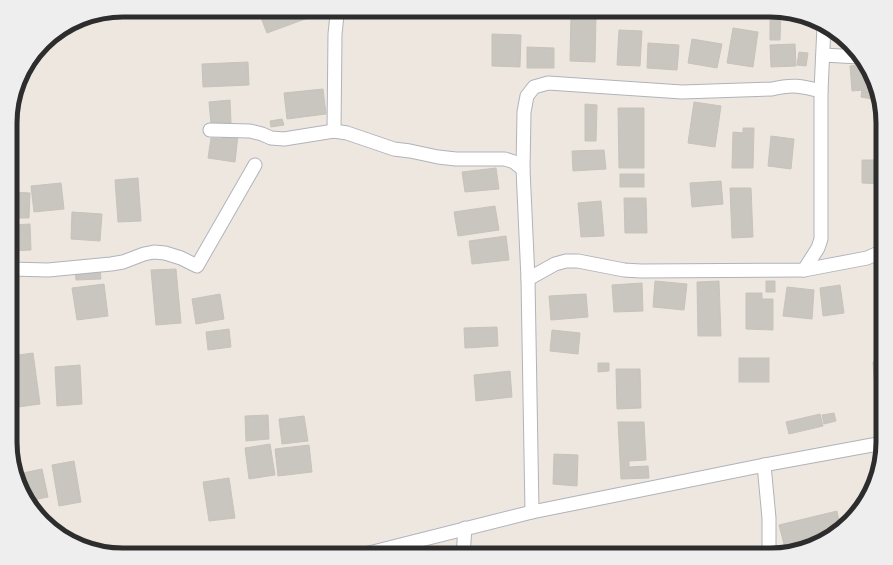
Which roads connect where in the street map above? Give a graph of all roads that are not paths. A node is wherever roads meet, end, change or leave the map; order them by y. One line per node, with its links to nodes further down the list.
1 (337, 17): 7 (street)
2 (824, 32): 3 (street)
3 (823, 55): 4 (street); 5 (street)
4 (852, 57)
5 (821, 90): 9 (street); 12 (street)
6 (210, 130): 7 (street)
7 (334, 131): 9 (street)
8 (255, 166): 11 (street)
9 (523, 169): 13 (street)
10 (876, 254): 12 (street)
11 (17, 269)
12 (804, 270): 13 (street)
13 (528, 279): 16 (street)
14 (876, 444): 15 (street)
15 (764, 465): 16 (street); 20 (street)
16 (532, 512): 17 (street)
17 (465, 528): 18 (street); 19 (street)
18 (388, 548)
19 (464, 548)
20 (769, 548)

